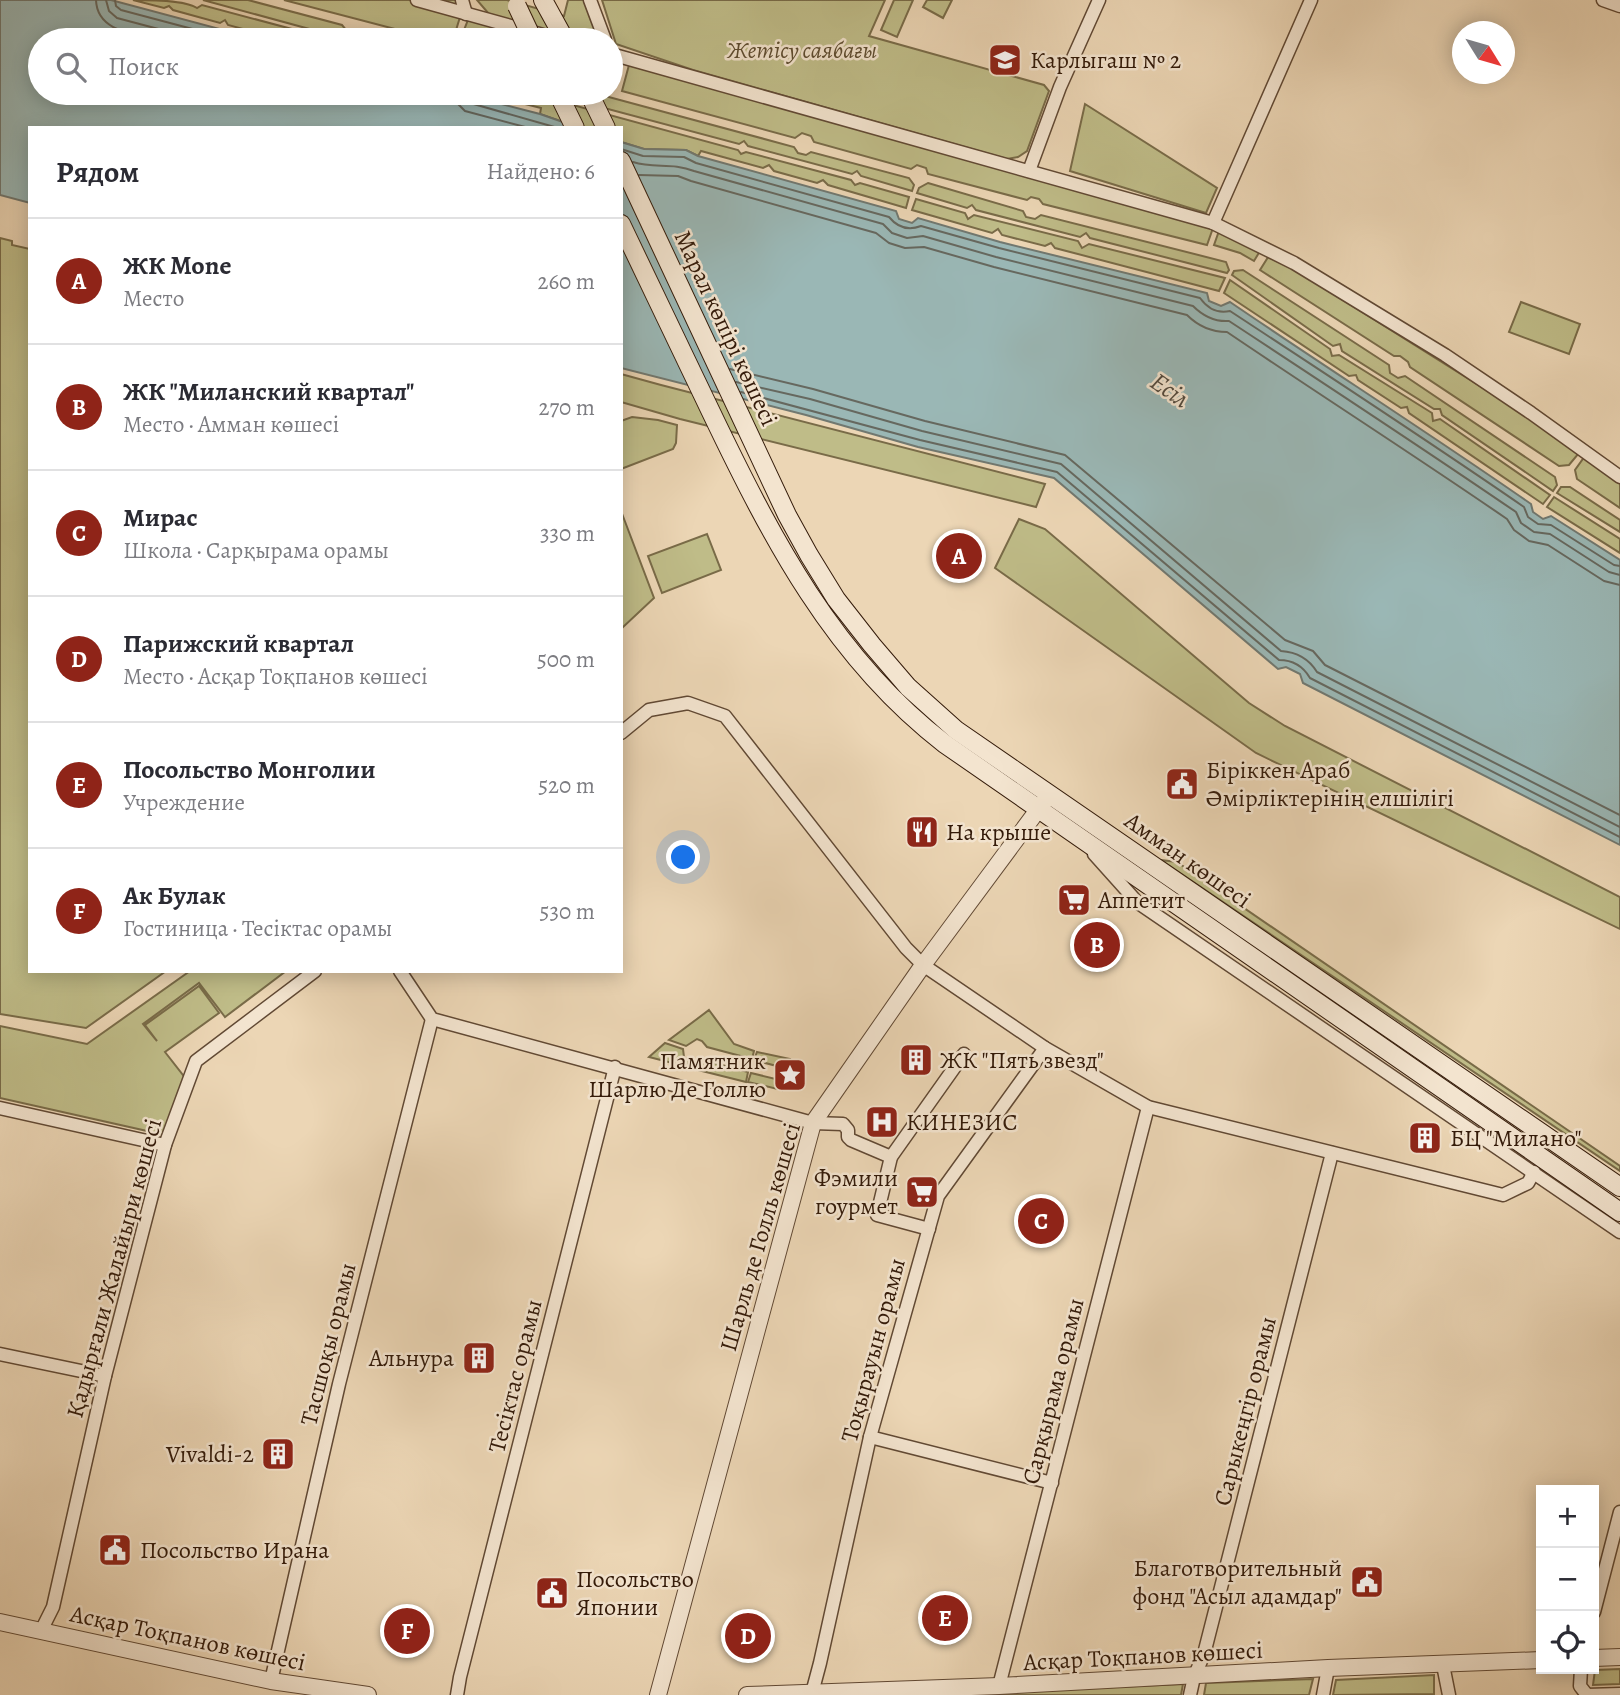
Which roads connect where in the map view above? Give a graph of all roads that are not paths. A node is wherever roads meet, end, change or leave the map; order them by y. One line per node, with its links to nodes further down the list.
1 (417, 0): 10 (street)
2 (462, 0): 10 (street)
3 (543, 0): 13 (main road)
4 (590, 0): 14 (street)
5 (1099, 0): 21 (street)
6 (1311, 0): 22 (street)
7 (1603, 0): 9 (street)
8 (515, 3): 12 (main road, bridge)
9 (1620, 6)
10 (466, 14): 11 (street)
11 (518, 28)
12 (527, 28)
13 (558, 28)
14 (600, 28)
15 (623, 57): 21 (street)
16 (564, 105): 18 (main road)
17 (595, 105): 19 (main road)
18 (574, 126)
19 (605, 126)
20 (623, 165): 26 (main road, Марал көпірі көшесі)
21 (1029, 171): 22 (street)
22 (1213, 223): 24 (street)
23 (623, 228): 25 (main road, Марал көпірі көшесі)
24 (1620, 477)
25 (756, 505): 29 (main road, Амман көшесі)
26 (787, 515): 28 (main road, Амман көшесі)
27 (623, 731): 31 (street)
28 (1049, 794): 29 (street, Шарль де Голль көшесі); 45 (main road, Амман көшесі)
29 (1038, 809): 30 (main road, Амман көшесі); 31 (street, Шарль де Голль көшесі)
30 (1078, 836): 44 (street, Амман көшесі); 46 (main road, Амман көшесі)
31 (923, 965): 35 (street); 40 (street, Шарль де Голль көшесі)
32 (312, 973): 41 (street, Қадырғали Жалайыри көшесі)
33 (401, 973): 34 (street)
34 (432, 1019): 37 (street); 64 (street, Тасшоқы орамы)
35 (1045, 1048): 38 (street); 47 (street, Тоқырауын орамы)
36 (964, 1054): 43 (street)
37 (615, 1067): 40 (street); 70 (street, Тесіктас орамы)
38 (1148, 1107): 42 (street); 52 (street, Сарқырама орамы)
39 (0, 1108): 41 (street)
40 (813, 1123): 43 (street); 71 (street, Шарль де Голль көшесі)
41 (165, 1145): 50 (street, Қадырғали Жалайыри көшесі)
42 (1332, 1153): 44 (street); 63 (street, Сарыкеңгір орамы)
43 (891, 1157): 47 (street)
44 (1534, 1172): 48 (street, Амман көшесі)
45 (1620, 1187)
46 (1620, 1212)
47 (929, 1229): 51 (street, Тоқырауын орамы)
48 (1620, 1232)
49 (0, 1354): 50 (street)
50 (105, 1376): 56 (street, Қадырғали Жалайыри көшесі)
51 (870, 1437): 52 (street); 67 (street, Тоқырауын орамы)
52 (1052, 1483): 65 (street, Сарқырама орамы)
53 (1620, 1512): 54 (street)
54 (1594, 1611)
55 (0, 1622): 56 (street, Асқар Тоқпанов көшесі)
56 (41, 1631): 64 (street, Асқар Тоқпанов көшесі)
57 (1620, 1657): 58 (street)
58 (1599, 1658)
59 (1536, 1660): 60 (street, Асқар Тоқпанов көшесі)
60 (1443, 1665): 61 (street, Асқар Тоқпанов көшесі); 75 (street)
61 (1328, 1668): 63 (street, Асқар Тоқпанов көшесі); 74 (street)
62 (1581, 1674): 68 (street)
63 (1194, 1677): 65 (street, Асқар Тоқпанов көшесі); 73 (street, Сарыкеңгір орамы)
64 (271, 1681): 69 (street, Асқар Тоқпанов көшесі)
65 (999, 1686): 66 (street, Асқар Тоқпанов көшесі)
66 (932, 1691): 67 (street, Асқар Тоқпанов көшесі)
67 (811, 1693): 72 (street, Асқар Тоқпанов көшесі)
68 (1620, 1694)
69 (368, 1695)
70 (457, 1695)
71 (658, 1695)
72 (747, 1695)
73 (1190, 1695)
74 (1322, 1695)
75 (1449, 1695)

